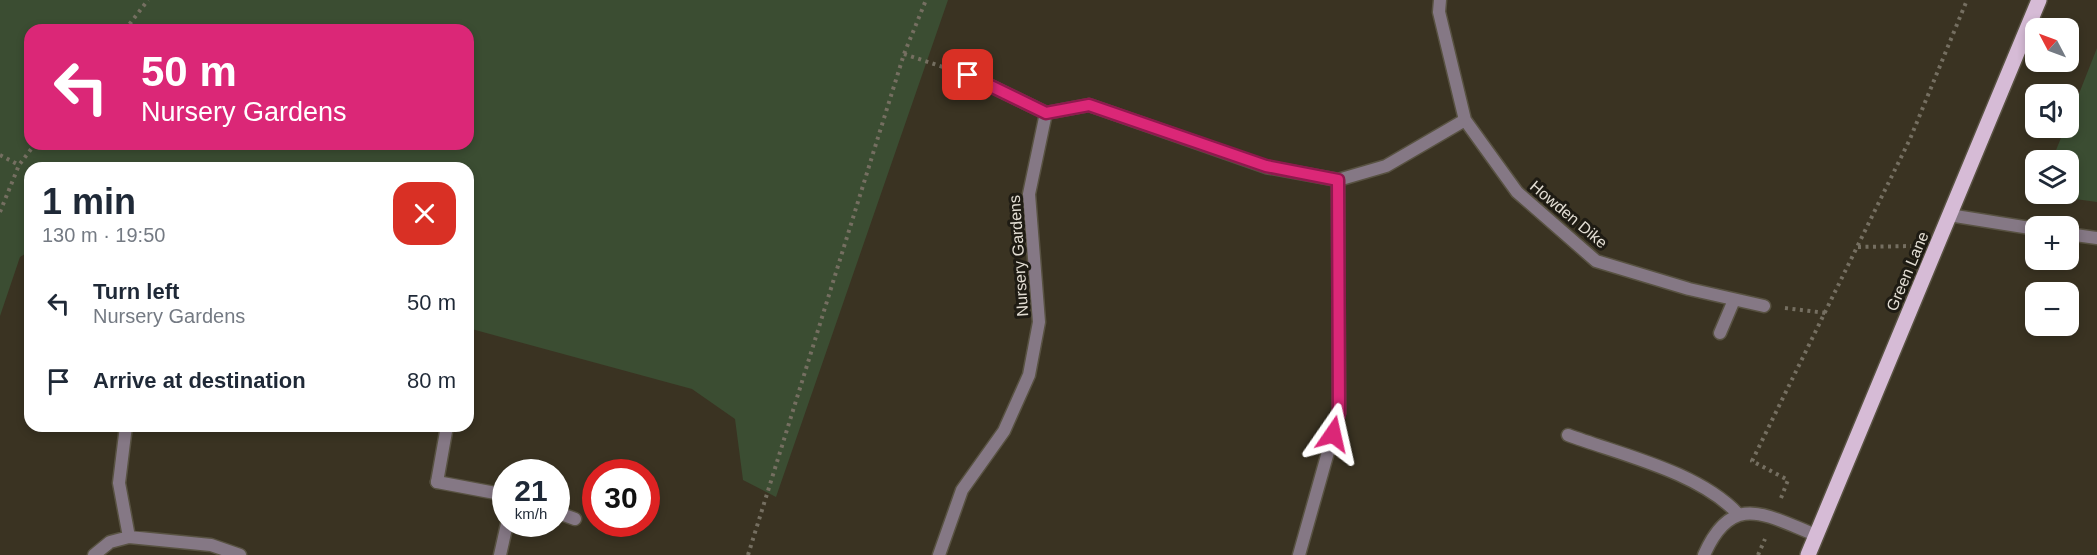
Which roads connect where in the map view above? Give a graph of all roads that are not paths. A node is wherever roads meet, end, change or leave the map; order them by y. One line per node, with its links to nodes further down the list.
1 (1440, 0): 5 (street, Howden Dike)
2 (2039, 0): 7 (main road, Green Lane)
3 (968, 75): 4 (street)
4 (1046, 113): 6 (street); 27 (street, Nursery Gardens)
5 (1465, 120): 6 (street); 11 (street, Howden Dike)
6 (1338, 180): 28 (street)
7 (1949, 216): 8 (street); 21 (main road, Green Lane)
8 (2025, 227)
9 (2079, 236): 10 (street)
10 (2097, 238)
11 (1734, 300): 12 (street, Howden Dike); 13 (street)
12 (1764, 306)
13 (1720, 333)
14 (125, 432): 22 (street)
15 (446, 432): 17 (street)
16 (1568, 435): 18 (street)
17 (492, 492)
18 (1738, 514): 21 (street); 29 (street)
19 (570, 517): 20 (street)
20 (575, 519)
21 (1816, 535): 30 (main road, Green Lane)
22 (129, 537): 24 (street); 25 (street)
23 (504, 537): 26 (street)
24 (94, 555)
25 (240, 555)
26 (500, 555)
27 (939, 555)
28 (1299, 555)
29 (1704, 555)
30 (1808, 555)

